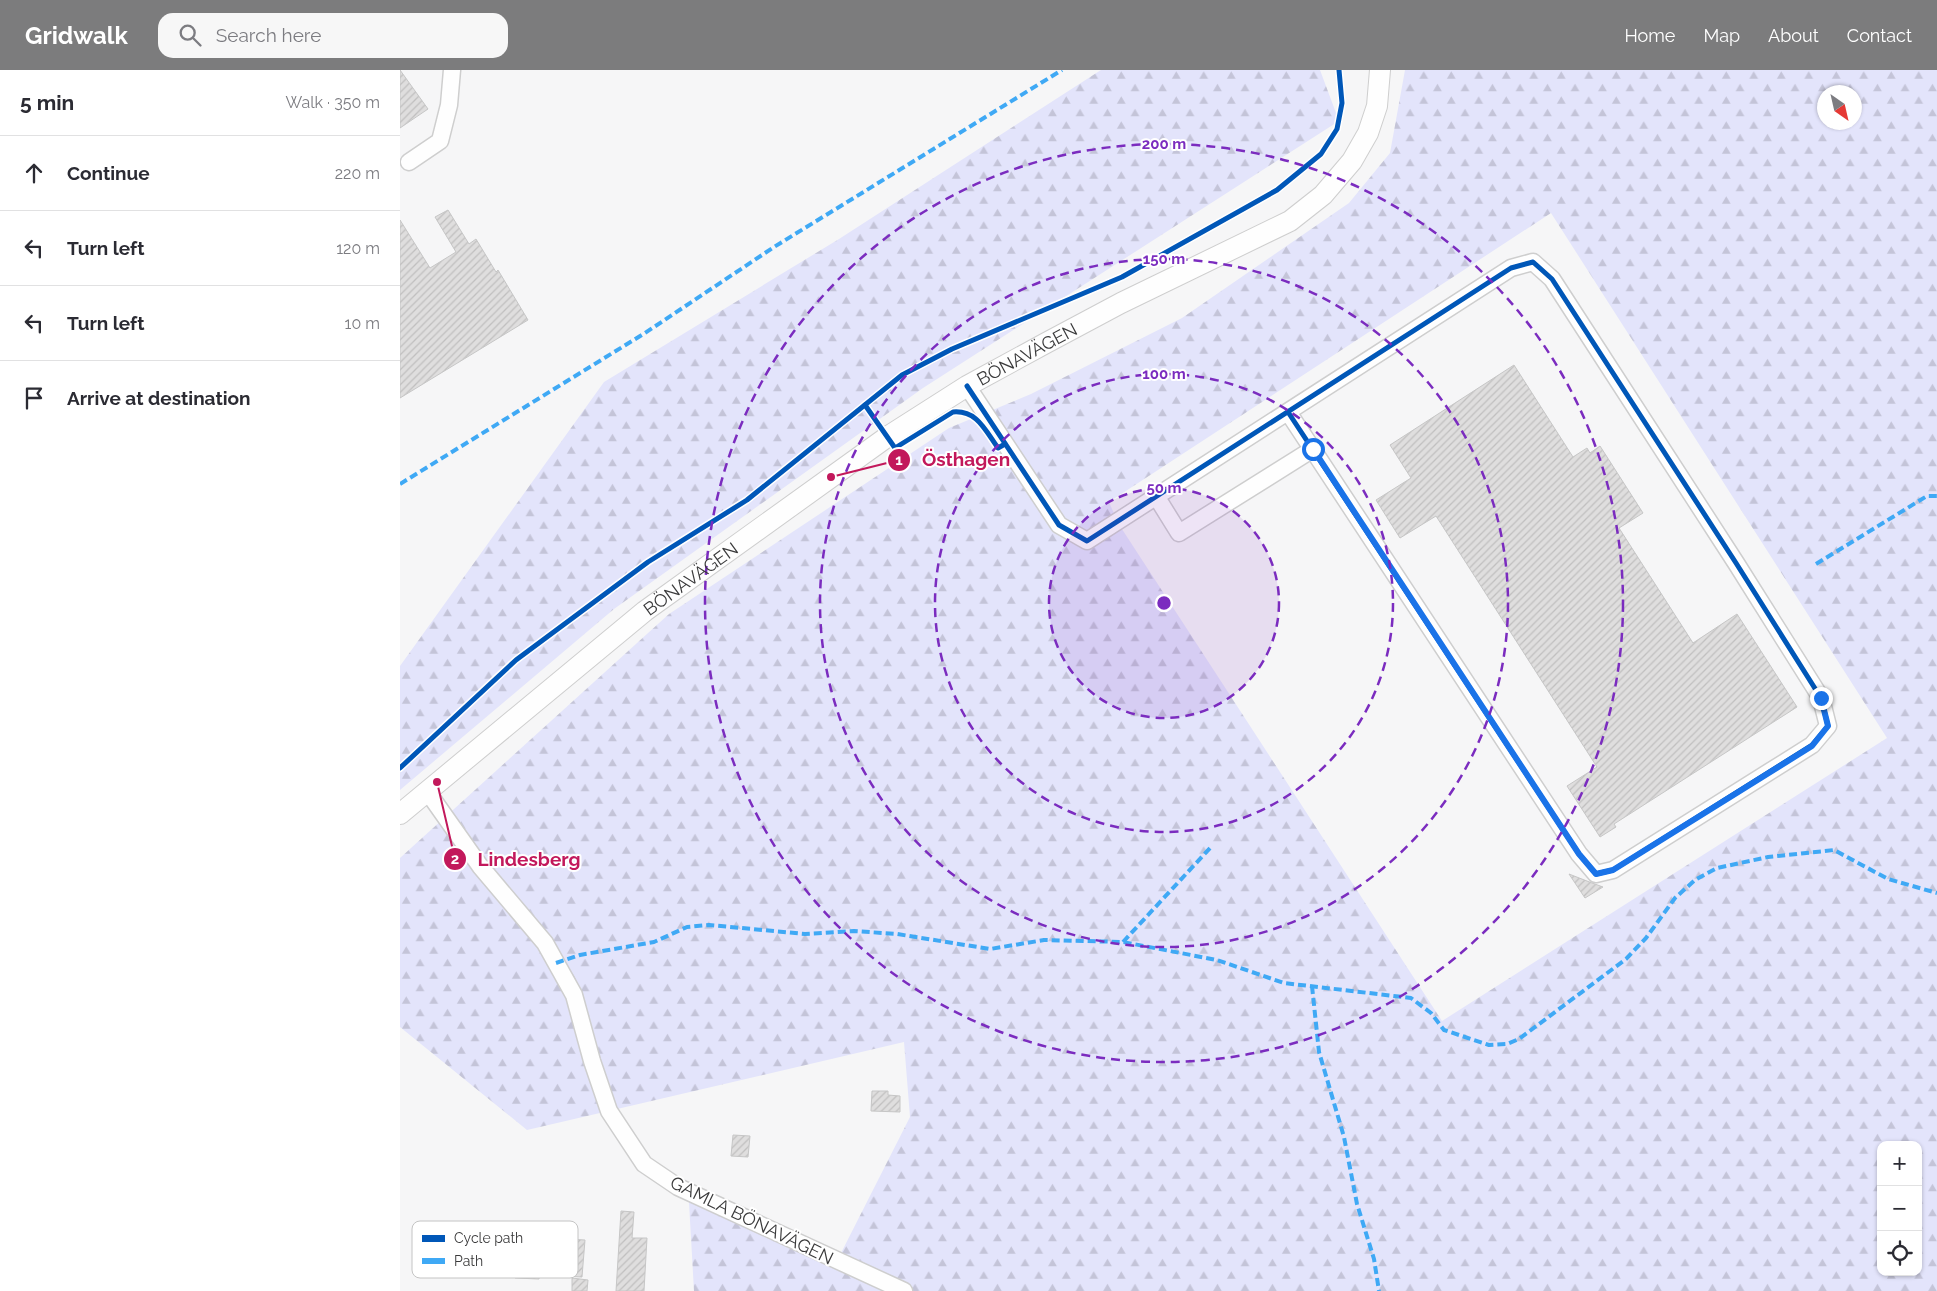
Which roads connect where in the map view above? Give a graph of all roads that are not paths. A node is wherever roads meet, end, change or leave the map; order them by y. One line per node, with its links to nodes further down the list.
1 (452, 70): 3 (street)
2 (1380, 70): 4 (street, BÖNAVÄGEN)
3 (409, 162)
4 (968, 386): 7 (street); 8 (street, BÖNAVÄGEN)
5 (1288, 412): 6 (street); 6 (street); 7 (street)
6 (1313, 449): 7 (street)
7 (1156, 496)
8 (427, 791): 9 (street, BÖNAVÄGEN); 10 (street, GAMLA BÖNAVÄGEN)
9 (400, 814)
10 (904, 1291)

